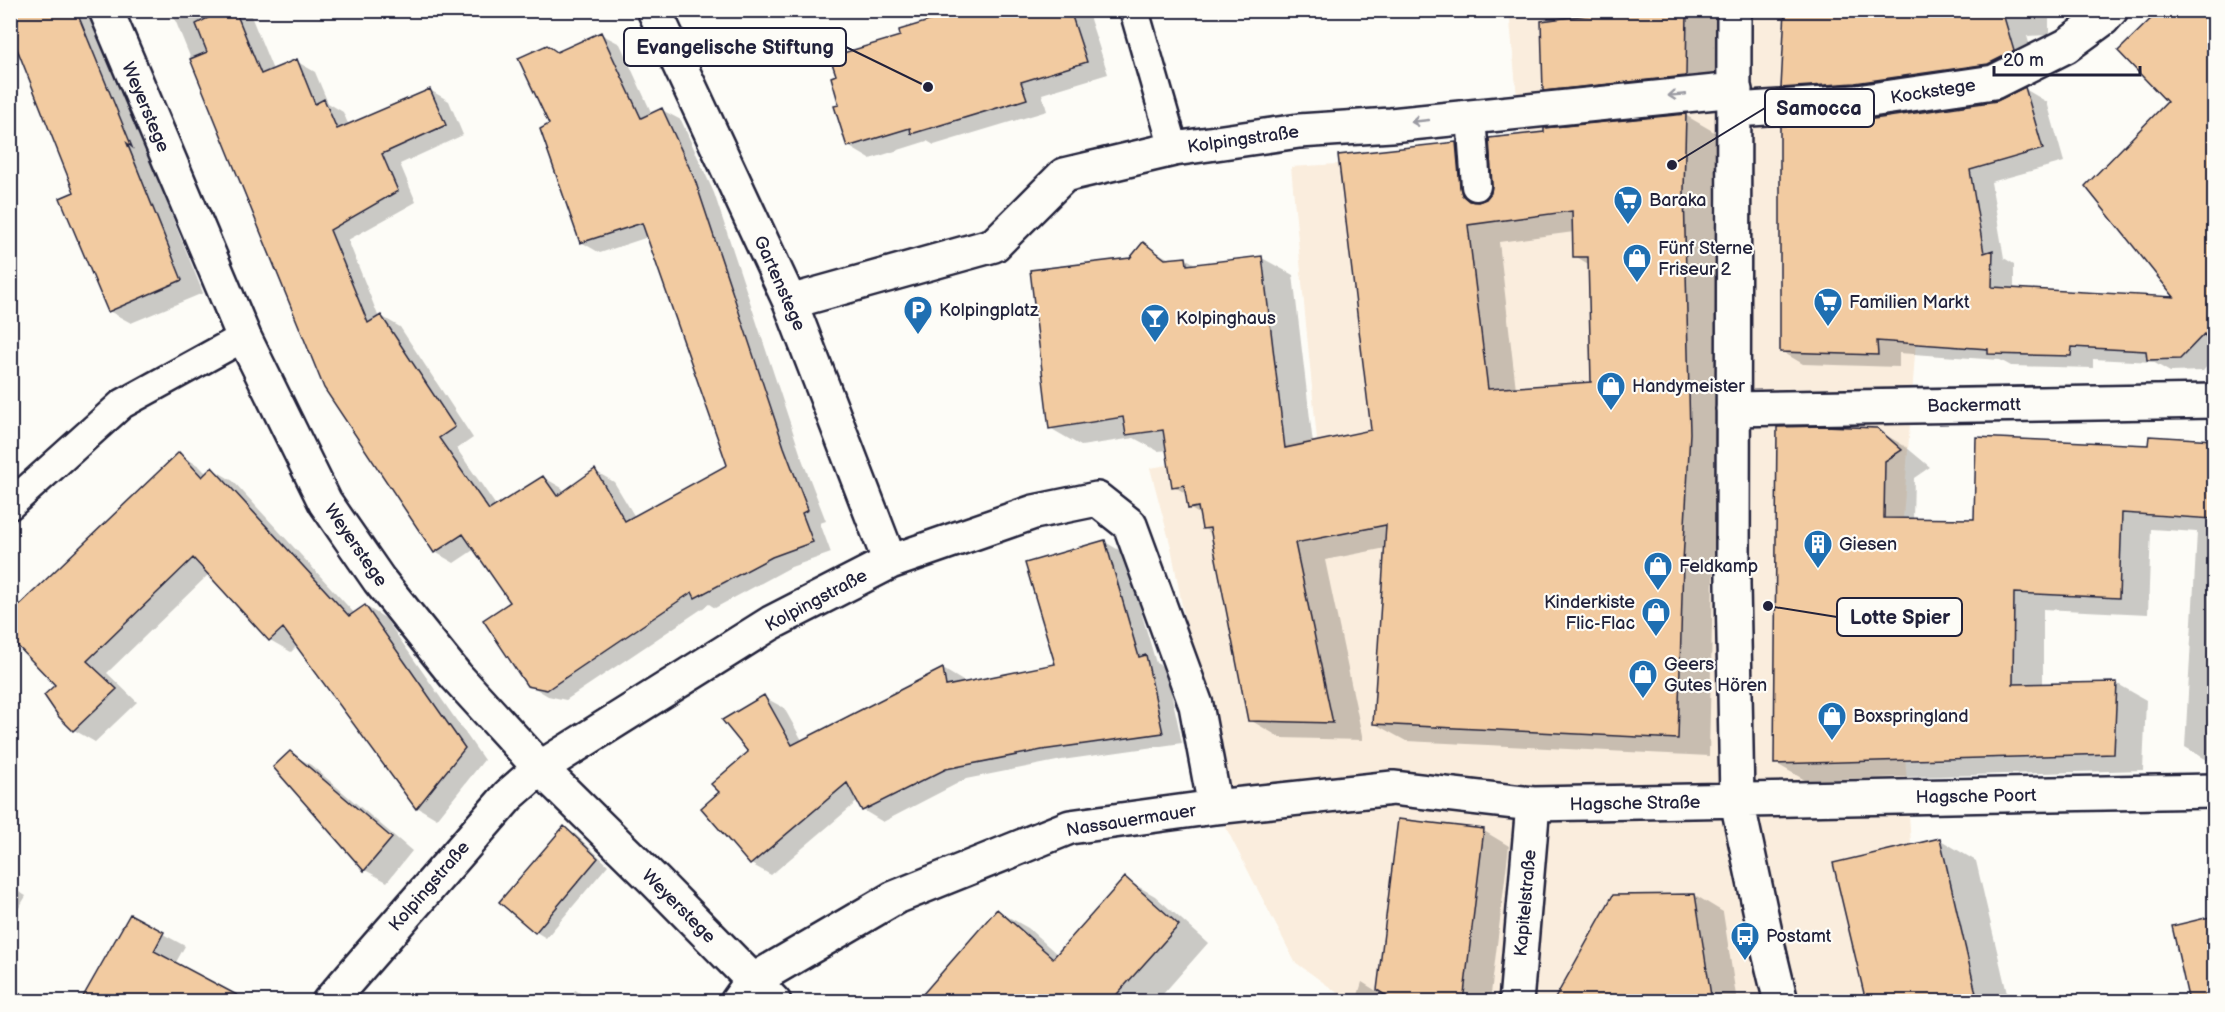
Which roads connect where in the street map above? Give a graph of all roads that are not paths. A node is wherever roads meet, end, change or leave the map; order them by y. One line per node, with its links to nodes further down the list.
1 (106, 10): 11 (street, Weyerstege)
2 (654, 10): 10 (street, Gartenstege)
3 (1134, 10): 8 (lane)
4 (1734, 10): 6 (street)
5 (2111, 10): 6 (street, Kockstege)
6 (1735, 100): 7 (street, Kolpingstraße, one-way to 7); 13 (street)
7 (1471, 116): 8 (street, Kolpingstraße, one-way to 8); 9 (lane)
8 (1174, 149): 10 (street, Kolpingstraße)
9 (1476, 186)
10 (790, 302): 15 (street, Gartenstege)
11 (244, 337): 14 (lane); 16 (street, Weyerstege)
12 (2214, 401): 13 (street, Backermatt)
13 (1733, 409): 18 (street)
14 (10, 505)
15 (890, 562): 16 (street, Kolpingstraße); 20 (street, Kolpingstraße)
16 (540, 768): 21 (street, Weyerstege); 22 (street, Kolpingstraße)
17 (2214, 791): 18 (street, Hagsche Poort)
18 (1737, 801): 19 (street, Hagsche Straße); 24 (street)
19 (1533, 804): 20 (street, Nassauermauer); 23 (street, Kapitelstraße)
20 (1215, 807): 21 (street, Nassauermauer)
21 (754, 995)
22 (329, 1002)
23 (1516, 1002)
24 (1781, 1002)

